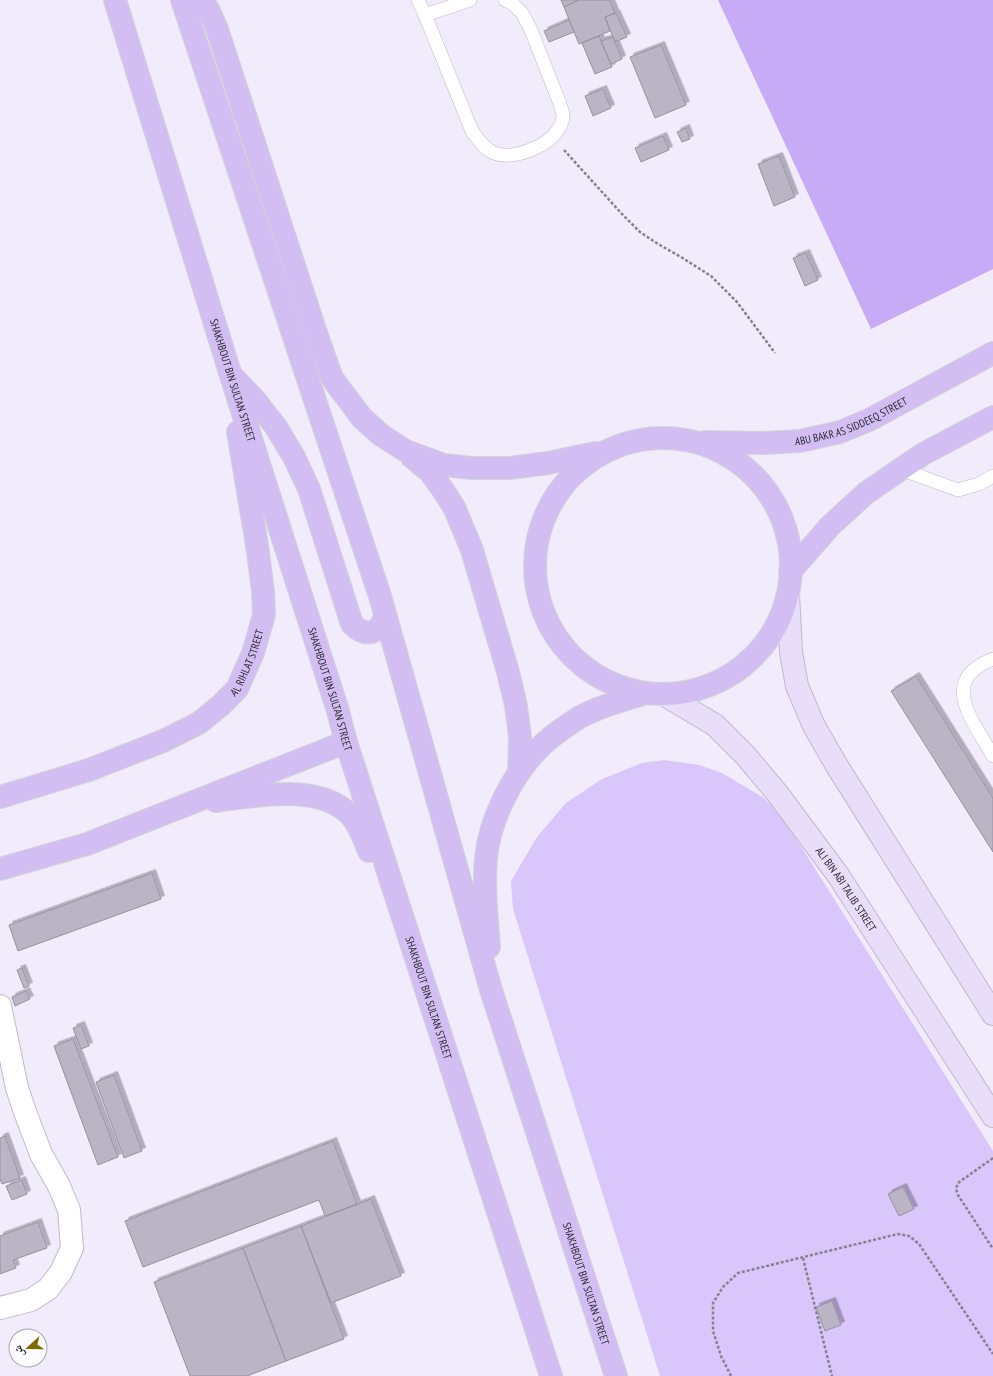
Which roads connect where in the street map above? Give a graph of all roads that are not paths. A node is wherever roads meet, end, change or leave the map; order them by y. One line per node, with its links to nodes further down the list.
1 (115, 0): 9 (main road, SHAKHBOUT BIN SULTAN STREET)
2 (182, 0): 18 (main road, SHAKHBOUT BIN SULTAN STREET)
3 (201, 0): 13 (main road)
4 (418, 0): 7 (lane)
5 (470, 0): 7 (lane)
6 (505, 0): 7 (lane)
7 (425, 15)
8 (993, 353): 11 (main road, ABU BAKR AS SIDDEEQ STREET)
9 (231, 376): 18 (main road); 21 (main road, SHAKHBOUT BIN SULTAN STREET); 24 (main road, AL RIHLAT STREET)
10 (993, 417): 14 (main road)
11 (696, 442): 12 (main road); 16 (main road)
12 (606, 450): 13 (main road); 20 (main road)
13 (406, 451): 23 (main road)
14 (900, 469): 15 (lane); 16 (main road)
15 (993, 476)
16 (790, 572): 17 (main road)
17 (788, 594): 20 (main road); 30 (main road)
18 (385, 615): 28 (main road, SHAKHBOUT BIN SULTAN STREET)
19 (993, 660): 22 (lane)
20 (654, 693): 23 (main road); 31 (main road, ALI BIN ABI TALIB STREET)
21 (346, 742): 25 (main road); 27 (main road, SHAKHBOUT BIN SULTAN STREET)
22 (993, 756)
23 (519, 772): 28 (main road)
24 (0, 797)
25 (187, 804): 26 (main road); 27 (main road)
26 (0, 869)
27 (420, 972): 33 (main road, SHAKHBOUT BIN SULTAN STREET)
28 (491, 990): 34 (main road, SHAKHBOUT BIN SULTAN STREET)
29 (0, 1006): 32 (street)
30 (993, 1014)
31 (993, 1116)
32 (0, 1308)
33 (551, 1376)
34 (616, 1376)

